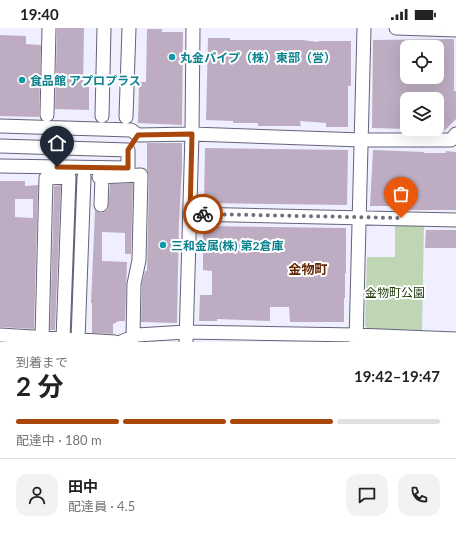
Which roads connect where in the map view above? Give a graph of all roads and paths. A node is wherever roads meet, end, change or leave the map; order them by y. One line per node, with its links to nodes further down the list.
1 (49, 28): 8 (street)
2 (104, 28): 9 (street)
3 (130, 28): 10 (street)
4 (193, 28): 12 (street)
5 (364, 28): 15 (street)
6 (396, 28): 7 (street)
7 (456, 30)
8 (47, 115)
9 (102, 116)
10 (126, 117)
11 (0, 126): 14 (street)
12 (192, 134): 14 (street); 15 (street); 21 (street)
13 (456, 134): 15 (street)
14 (138, 135): 17 (street)
15 (362, 140): 22 (street)
16 (0, 146): 17 (street)
17 (128, 150): 18 (street)
18 (0, 166)
19 (84, 177): 31 (street)
20 (101, 205): 25 (street)
21 (190, 214): 22 (street); 26 (street)
22 (359, 218): 23 (street); 29 (street)
23 (456, 220)
24 (0, 335): 27 (street)
25 (133, 336): 26 (street); 33 (street)
26 (186, 337): 29 (street)
27 (42, 338): 28 (street); 28 (street)
28 (63, 339): 31 (street)
29 (356, 339): 30 (street)
30 (456, 339)
31 (78, 340): 32 (street)
32 (115, 342)
33 (121, 342)

